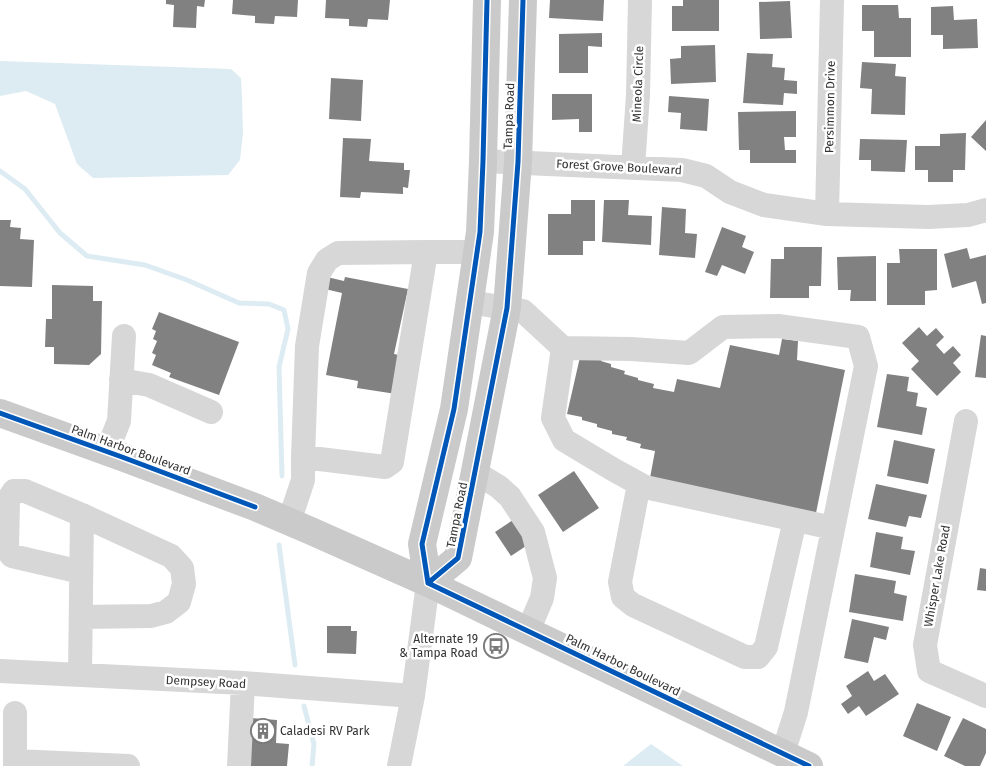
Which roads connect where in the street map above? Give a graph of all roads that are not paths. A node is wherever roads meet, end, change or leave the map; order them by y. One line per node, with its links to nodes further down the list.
1 (487, 0): 5 (main road, Tampa Road)
2 (523, 0): 6 (main road, Tampa Road)
3 (640, 0): 7 (street, Mineola Circle)
4 (832, 0): 9 (street, Persimmon Drive)
5 (483, 161): 6 (street, Forest Grove Boulevard); 11 (main road, Tampa Road)
6 (518, 162): 7 (street, Forest Grove Boulevard); 13 (main road, Tampa Road)
7 (633, 168): 9 (street, Forest Grove Boulevard)
8 (986, 210): 9 (street, Forest Grove Boulevard)
9 (827, 214)
10 (426, 252): 11 (street); 21 (street); 21 (street)
11 (477, 252): 12 (main road, Tampa Road)
12 (470, 302): 13 (street); 29 (main road, Tampa Road)
13 (507, 308): 15 (street); 22 (main road, Tampa Road)
14 (124, 336): 16 (street)
15 (563, 348): 23 (street); 27 (street)
16 (121, 380): 17 (street); 20 (street)
17 (211, 412)
18 (0, 413): 20 (main road, Palm Harbor Boulevard)
19 (966, 421): 36 (street, Whisper Lake Road)
20 (107, 451): 26 (main road, Palm Harbor Boulevard)
21 (303, 457): 26 (street)
22 (475, 475): 29 (main road, Tampa Road); 31 (street)
23 (639, 484): 25 (street); 25 (street)
24 (82, 515): 28 (street); 28 (street); 30 (street)
25 (795, 520): 27 (street)
26 (289, 522): 29 (main road, Palm Harbor Boulevard)
27 (833, 528): 38 (street)
28 (81, 572): 30 (street)
29 (428, 583): 31 (main road, Palm Harbor Boulevard); 35 (street, Tampa Road)
30 (81, 618): 33 (street)
31 (528, 631): 38 (main road, Palm Harbor Boulevard)
32 (0, 671): 33 (street, Dempsey Road)
33 (80, 675): 34 (street, Dempsey Road)
34 (243, 684): 35 (street, Dempsey Road); 41 (street)
35 (413, 696): 42 (street, Tampa Road)
36 (986, 696)
37 (15, 713): 39 (street)
38 (798, 762)
39 (15, 763): 40 (street)
40 (128, 766)
41 (239, 766)
42 (399, 766)

